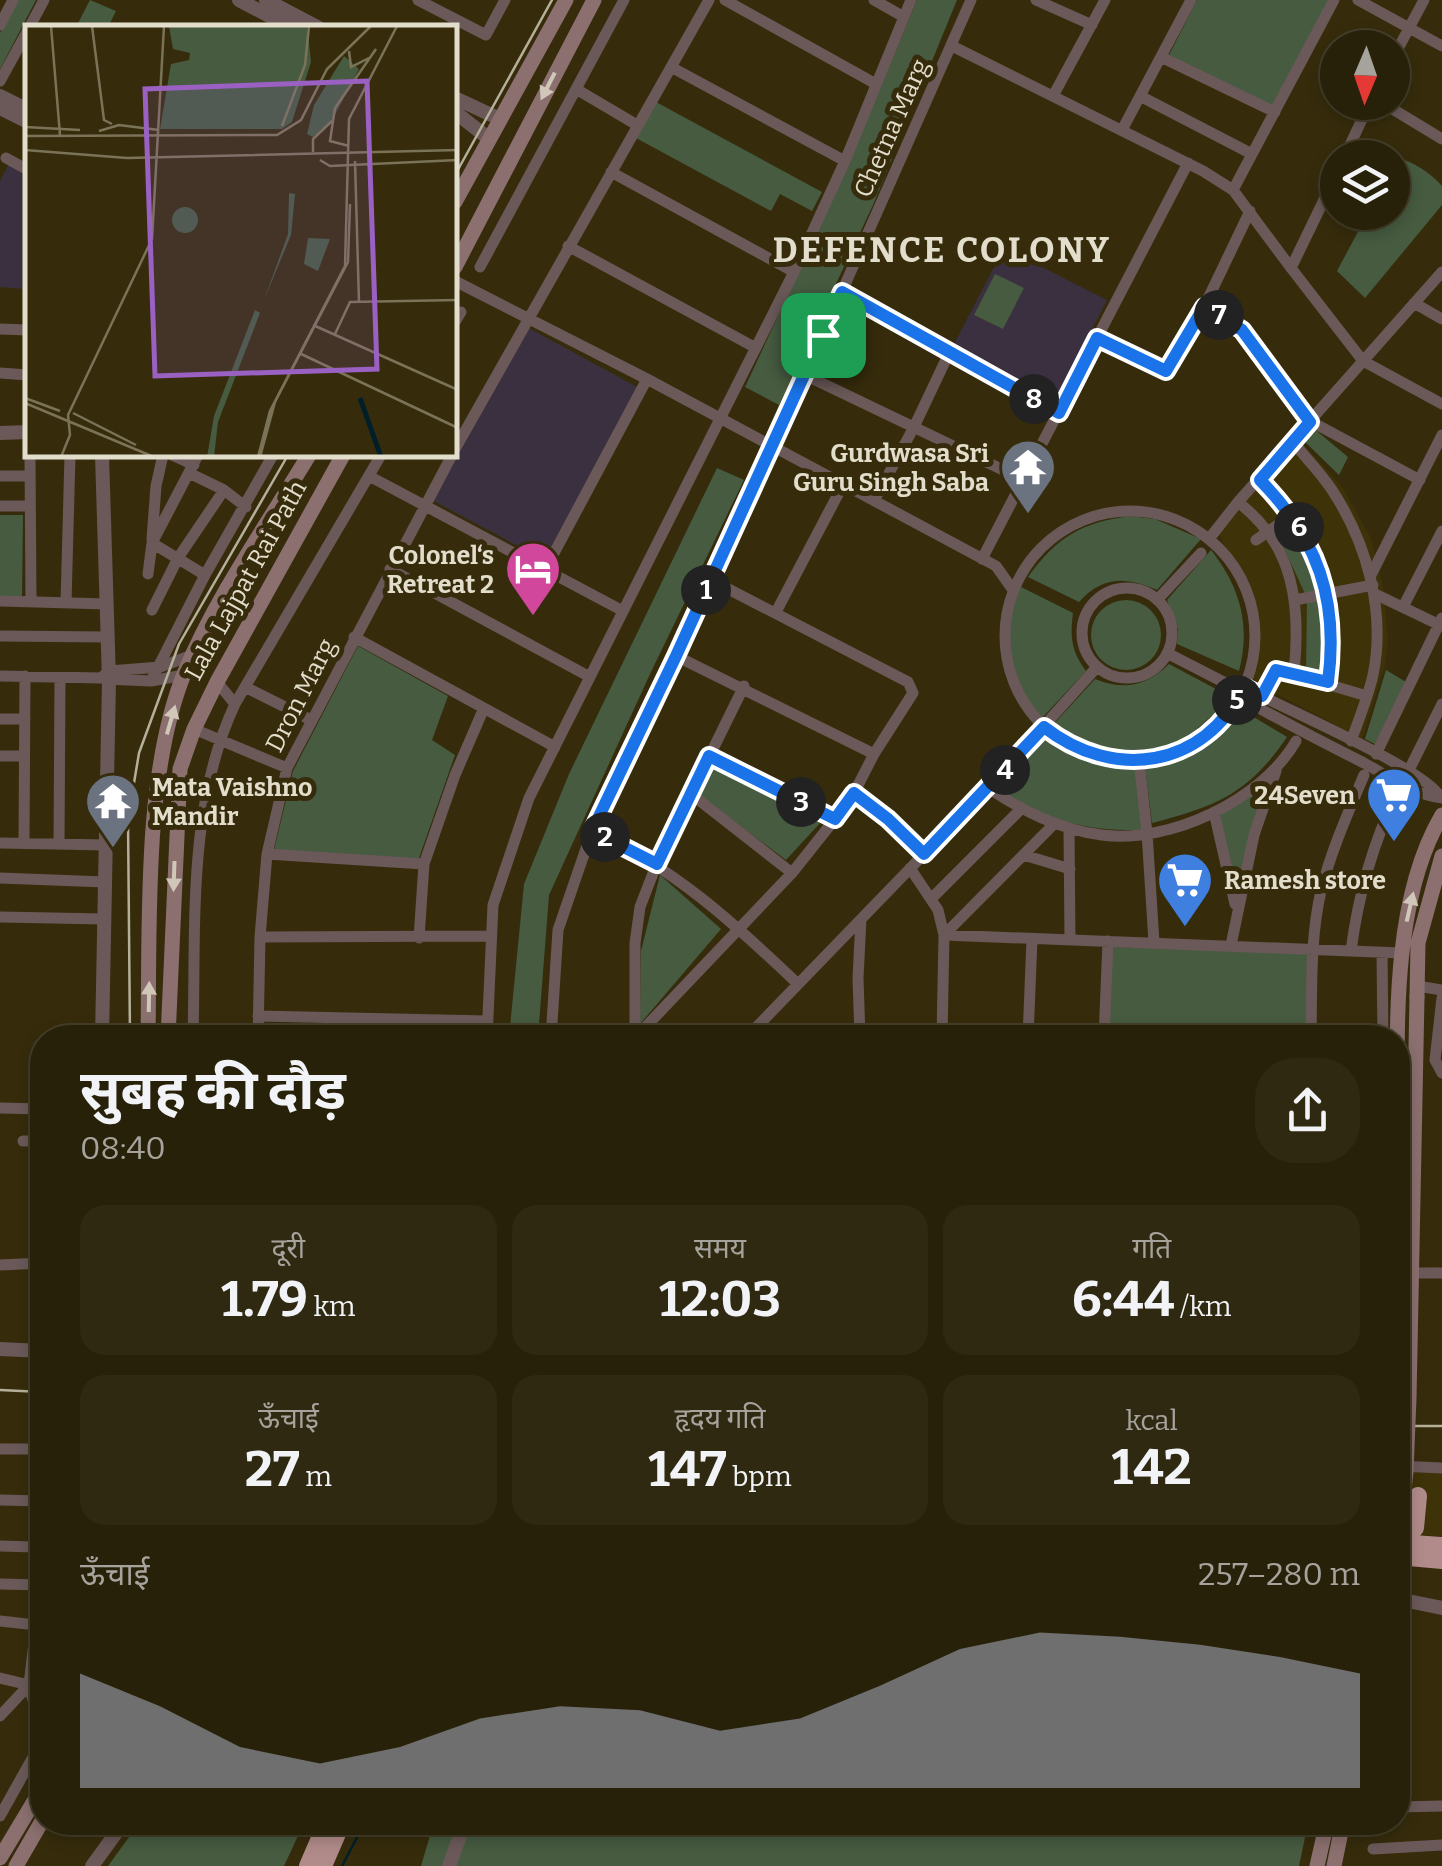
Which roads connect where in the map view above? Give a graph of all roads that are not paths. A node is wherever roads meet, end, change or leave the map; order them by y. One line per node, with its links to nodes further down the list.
1 (13, 0): 23 (street)
2 (44, 0): 24 (street)
3 (239, 0): 25 (street)
4 (266, 0): 26 (street)
5 (418, 0): 6 (street)
6 (505, 0)
7 (566, 0): 44 (main road)
8 (594, 0): 62 (main road, one-way to 62)
9 (624, 0): 35 (street)
10 (709, 0): 32 (street, Dron Marg)
11 (725, 0): 34 (street)
12 (874, 0): 21 (street)
13 (911, 0): 21 (street)
14 (971, 0): 29 (street, Chetna Marg)
15 (1036, 0): 22 (street)
16 (1105, 0): 22 (street)
17 (1191, 0): 31 (street)
18 (1334, 0): 43 (street)
19 (1358, 0): 27 (street)
20 (1424, 0): 27 (street)
21 (904, 18): 34 (street)
22 (1092, 24): 37 (street)
23 (0, 25)
24 (30, 25)
25 (286, 25)
26 (313, 25)
27 (1409, 28): 30 (street)
28 (25, 34): 33 (street)
29 (952, 46): 37 (street); 68 (street, Chetna Marg)
30 (1442, 46)
31 (1161, 56): 38 (street); 43 (street)
32 (671, 67): 47 (street, Dron Marg); 53 (street)
33 (0, 80)
34 (876, 84): 53 (street)
35 (576, 89): 47 (street); 63 (street)
36 (0, 96): 42 (street)
37 (1053, 96): 48 (street)
38 (1140, 96): 48 (street); 51 (street)
39 (458, 105): 44 (street)
40 (458, 106): 49 (street)
41 (0, 108): 45 (street)
42 (25, 108)
43 (1275, 112): 51 (street)
44 (500, 119): 49 (main road)
45 (25, 120)
46 (1410, 120): 50 (street)
47 (637, 124): 56 (street, Dron Marg)
48 (1122, 130): 54 (street)
49 (488, 138): 58 (main road)
50 (1442, 139)
51 (1252, 154): 57 (street)
52 (6, 158): 55 (street)
53 (846, 161): 65 (street)
54 (1188, 163): 57 (street); 75 (street)
55 (25, 168)
56 (611, 172): 61 (street, Dron Marg); 65 (street)
57 (1234, 190): 60 (street)
58 (458, 196)
59 (1320, 208): 64 (street)
60 (1250, 211): 64 (street); 70 (street)
61 (568, 246): 71 (street, Dron Marg); 76 (street)
62 (458, 261)
63 (480, 268)
64 (1291, 268): 78 (street)
65 (794, 272): 76 (street)
66 (1442, 272): 69 (street)
67 (458, 282): 71 (street)
68 (842, 292): 77 (street); 81 (street, Chetna Marg)
69 (1414, 303): 72 (street); 78 (street)
70 (1204, 307): 75 (street); 86 (street)
71 (528, 318): 82 (street); 91 (street, Dron Marg)
72 (1442, 319)
73 (0, 329): 74 (street)
74 (25, 330)
75 (1097, 338): 84 (street)
76 (756, 348): 85 (street)
77 (950, 351): 84 (street); 87 (street)
78 (1363, 361): 83 (street); 86 (street)
79 (0, 373): 80 (street)
80 (25, 375)
81 (806, 375): 87 (street); 90 (street, Chetna Marg)
82 (646, 378): 85 (street); 130 (street)
83 (1442, 404)
84 (1059, 413): 105 (street)
85 (722, 418): 90 (street); 145 (street)
86 (1310, 422): 89 (street); 107 (street)
87 (914, 427): 105 (street); 112 (street)
88 (1442, 435): 107 (street)
89 (1292, 442): 106 (street); 134 (street)
90 (772, 444): 108 (street); 133 (street, Chetna Marg)
91 (458, 445)
92 (30, 458): 103 (street)
93 (70, 458): 141 (street)
94 (102, 458): 142 (street)
95 (162, 458): 109 (street)
96 (271, 458): 117 (street)
97 (307, 458): 152 (main road, Lala Lajpat Rai Path)
98 (340, 458): 164 (main road, Lala Lajpat Rai Path)
99 (379, 458): 104 (street)
100 (451, 458): 114 (street, Dron Marg)
101 (194, 464): 110 (street); 111 (street)
102 (0, 476): 103 (street)
103 (30, 476): 116 (street)
104 (369, 476): 114 (street); 167 (street)
105 (1024, 480): 126 (street)
106 (1260, 480): 113 (street); 118 (street)
107 (1420, 480): 134 (street)
108 (844, 482): 112 (street); 146 (street)
109 (156, 486): 111 (street); 123 (street)
110 (224, 490): 117 (street); 125 (street)
111 (176, 496): 123 (street)
112 (876, 500): 126 (street)
113 (1238, 502): 119 (street); 121 (street)
114 (425, 504): 129 (street, Dron Marg); 130 (street)
115 (0, 506): 116 (street)
116 (30, 506): 140 (street)
117 (246, 507): 132 (street)
118 (1292, 514): 119 (street); 136 (street)
119 (1269, 530): 122 (street); 138 (street)
120 (1442, 530): 143 (street)
121 (1209, 539): 127 (street); 169 (street)
122 (1256, 540)
123 (152, 543): 125 (street); 131 (street)
124 (1201, 553): 137 (street)
125 (178, 558): 132 (street); 144 (street)
126 (982, 559): 128 (street)
127 (1027, 564): 128 (street); 135 (street)
128 (996, 566): 135 (street)
129 (390, 568): 150 (street, Dron Marg); 161 (street)
130 (545, 570): 145 (street)
131 (148, 574)
132 (206, 575): 155 (street)
133 (710, 580): 146 (street); 153 (street, Chetna Marg)
134 (1373, 584): 136 (street); 143 (street); 171 (street)
135 (1013, 590): 179 (street)
136 (1328, 595): 138 (street); 165 (street)
137 (1158, 600): 151 (street); 154 (street)
138 (1295, 600): 156 (street)
139 (0, 601): 140 (street)
140 (30, 602): 141 (street)
141 (66, 602): 142 (street)
142 (107, 604): 149 (street)
143 (1403, 607): 147 (street)
144 (152, 610)
145 (624, 611): 161 (street)
146 (776, 612): 185 (street)
147 (1441, 623): 186 (street)
148 (0, 636): 149 (street)
149 (108, 637): 160 (street)
150 (354, 637): 175 (street); 178 (street, Dron Marg)
151 (1168, 653): 154 (street); 169 (street)
152 (195, 654): 155 (street); 157 (main road, Lala Lajpat Rai Path)
153 (676, 656): 166 (street); 206 (street, Chetna Marg)
154 (1097, 667): 179 (street)
155 (160, 668): 160 (street); 163 (street)
156 (1294, 672): 165 (street); 170 (street)
157 (184, 675): 163 (street); 249 (main road, Lala Lajpat Rai Path, one-way to 157)
158 (0, 676): 159 (street)
159 (25, 676): 162 (street); 177 (street)
160 (106, 676): 162 (street); 163 (street); 211 (street)
161 (590, 677): 184 (street)
162 (60, 679): 210 (street)
163 (151, 681)
164 (217, 682): 173 (street); 180 (main road, Lala Lajpat Rai Path)
165 (1328, 682): 171 (street)
166 (744, 686): 185 (street); 189 (street)
167 (245, 687): 172 (street); 173 (street)
168 (280, 688): 172 (street)
169 (1240, 691): 170 (street); 190 (street); 196 (street)
170 (1262, 696): 183 (street)
171 (1367, 696): 183 (street)
172 (274, 702): 178 (street)
173 (236, 704): 181 (street)
174 (1442, 704): 193 (street)
175 (484, 708): 184 (street); 216 (street)
176 (0, 719): 177 (street)
177 (25, 720): 188 (street)
178 (312, 720): 192 (street, Dron Marg)
179 (1044, 727): 190 (street); 195 (street)
180 (194, 729): 181 (street); 250 (main road, Lala Lajpat Rai Path, one-way to 250)
181 (218, 740): 192 (street); 251 (street)
182 (1296, 741): 191 (street)
183 (1352, 741): 186 (street)
184 (555, 747): 229 (street)
185 (874, 754): 197 (street)
186 (1376, 754): 193 (street)
187 (0, 756): 188 (street)
188 (24, 756): 209 (street)
189 (709, 756): 198 (street); 203 (street)
190 (1138, 760): 207 (street)
191 (1277, 767): 201 (street); 224 (street)
192 (287, 768): 212 (street, Dron Marg)
193 (1409, 772): 196 (street); 199 (street)
194 (1364, 774): 238 (street)
195 (988, 788): 200 (street); 213 (street)
196 (1399, 788): 199 (street); 239 (street)
197 (854, 793): 203 (street); 213 (street)
198 (690, 794): 217 (street); 220 (street)
199 (1441, 798)
200 (1021, 809): 204 (street); 223 (street)
201 (1214, 812): 207 (street); 224 (street)
202 (1442, 815): 241 (main road, one-way to 202)
203 (835, 819): 220 (street)
204 (1055, 823): 205 (street); 214 (street)
205 (1069, 828): 207 (street); 219 (street)
206 (592, 831): 217 (street); 254 (street, Chetna Marg)
207 (1147, 833): 236 (street)
208 (0, 843): 209 (street)
209 (24, 843): 210 (street)
210 (60, 844): 211 (street)
211 (107, 845): 222 (street)
212 (267, 854): 216 (street); 231 (street, Dron Marg)
213 (924, 854): 218 (street)
214 (1024, 855): 219 (street); 230 (street)
215 (1442, 856): 244 (main road)
216 (424, 864): 232 (street)
217 (657, 864): 228 (street); 255 (street)
218 (910, 868): 223 (street); 227 (street)
219 (1070, 869): 234 (street)
220 (792, 872): 228 (street)
221 (0, 878): 222 (street)
222 (105, 882): 226 (street)
223 (931, 899): 230 (street)
224 (1236, 913): 237 (street)
225 (0, 917): 226 (street)
226 (103, 919): 248 (street)
227 (861, 919): 242 (street); 258 (street)
228 (740, 929): 242 (street); 256 (street)
229 (490, 936): 232 (street); 247 (street)
230 (944, 936): 233 (street); 259 (street)
231 (260, 937): 232 (street); 246 (street, Dron Marg)
232 (418, 938)
233 (1032, 939): 234 (street); 260 (street)
234 (1070, 940): 235 (street)
235 (1108, 941): 236 (street); 261 (street)
236 (1154, 942): 237 (street)
237 (1231, 946): 238 (street)
238 (1314, 949): 239 (street); 262 (street)
239 (1351, 952): 240 (street)
240 (1382, 953): 241 (street); 263 (street)
241 (1400, 953): 244 (main road)
242 (798, 984): 257 (street)
243 (1442, 990): 244 (street)
244 (1411, 993): 264 (main road); 276 (main road, bridge)
245 (1442, 998): 265 (street)
246 (258, 1016): 247 (street); 252 (street, Dron Marg)
247 (488, 1021): 253 (street)
248 (102, 1025)
249 (148, 1025)
250 (168, 1025)
251 (193, 1025)
252 (258, 1025)
253 (488, 1025)
254 (552, 1025)
255 (635, 1025)
256 (647, 1025)
257 (759, 1025)
258 (859, 1025)
259 (942, 1025)
260 (1029, 1025)
261 (1105, 1025)
262 (1311, 1025)
263 (1383, 1025)
264 (1409, 1025)
265 (1442, 1073)
266 (0, 1108): 267 (street)
267 (30, 1109)
268 (23, 1141): 269 (street)
269 (30, 1141)
270 (30, 1264): 271 (street)
271 (0, 1265)
272 (1410, 1273): 273 (street)
273 (1442, 1273)
274 (0, 1349): 275 (street)
275 (30, 1350)
276 (1410, 1382)
277 (0, 1448): 278 (street)
278 (30, 1449)
279 (1410, 1467): 280 (street)
280 (1442, 1468)
281 (1418, 1496): 284 (highway)
282 (0, 1500): 283 (street)
283 (30, 1501)
284 (1414, 1528)
285 (1410, 1543): 287 (highway)
286 (0, 1546): 288 (street)
287 (1442, 1546)
288 (30, 1547)
289 (1410, 1557): 290 (highway)
290 (1442, 1560)
291 (0, 1584): 292 (street)
292 (30, 1585)
293 (1410, 1601): 294 (street)
294 (1442, 1608)
295 (0, 1620): 296 (street)
296 (30, 1624)
297 (0, 1678): 298 (street)
298 (30, 1686): 299 (street)
299 (0, 1716)
300 (30, 1762): 304 (street)
301 (1410, 1806): 302 (street)
302 (1442, 1806)
303 (30, 1808): 314 (main road)
304 (0, 1816)
305 (34, 1835): 315 (main road)
306 (115, 1835): 316 (street)
307 (321, 1835): 317 (highway)
308 (336, 1835): 318 (highway)
309 (460, 1835): 319 (street)
310 (1324, 1835): 320 (main road)
311 (1340, 1835): 321 (main road)
312 (1442, 1845): 313 (street)
313 (1373, 1849)
314 (0, 1858)
315 (16, 1866)
316 (92, 1866)
317 (308, 1866)
318 (323, 1866)
319 (449, 1866)
320 (1318, 1866)
321 (1334, 1866)

